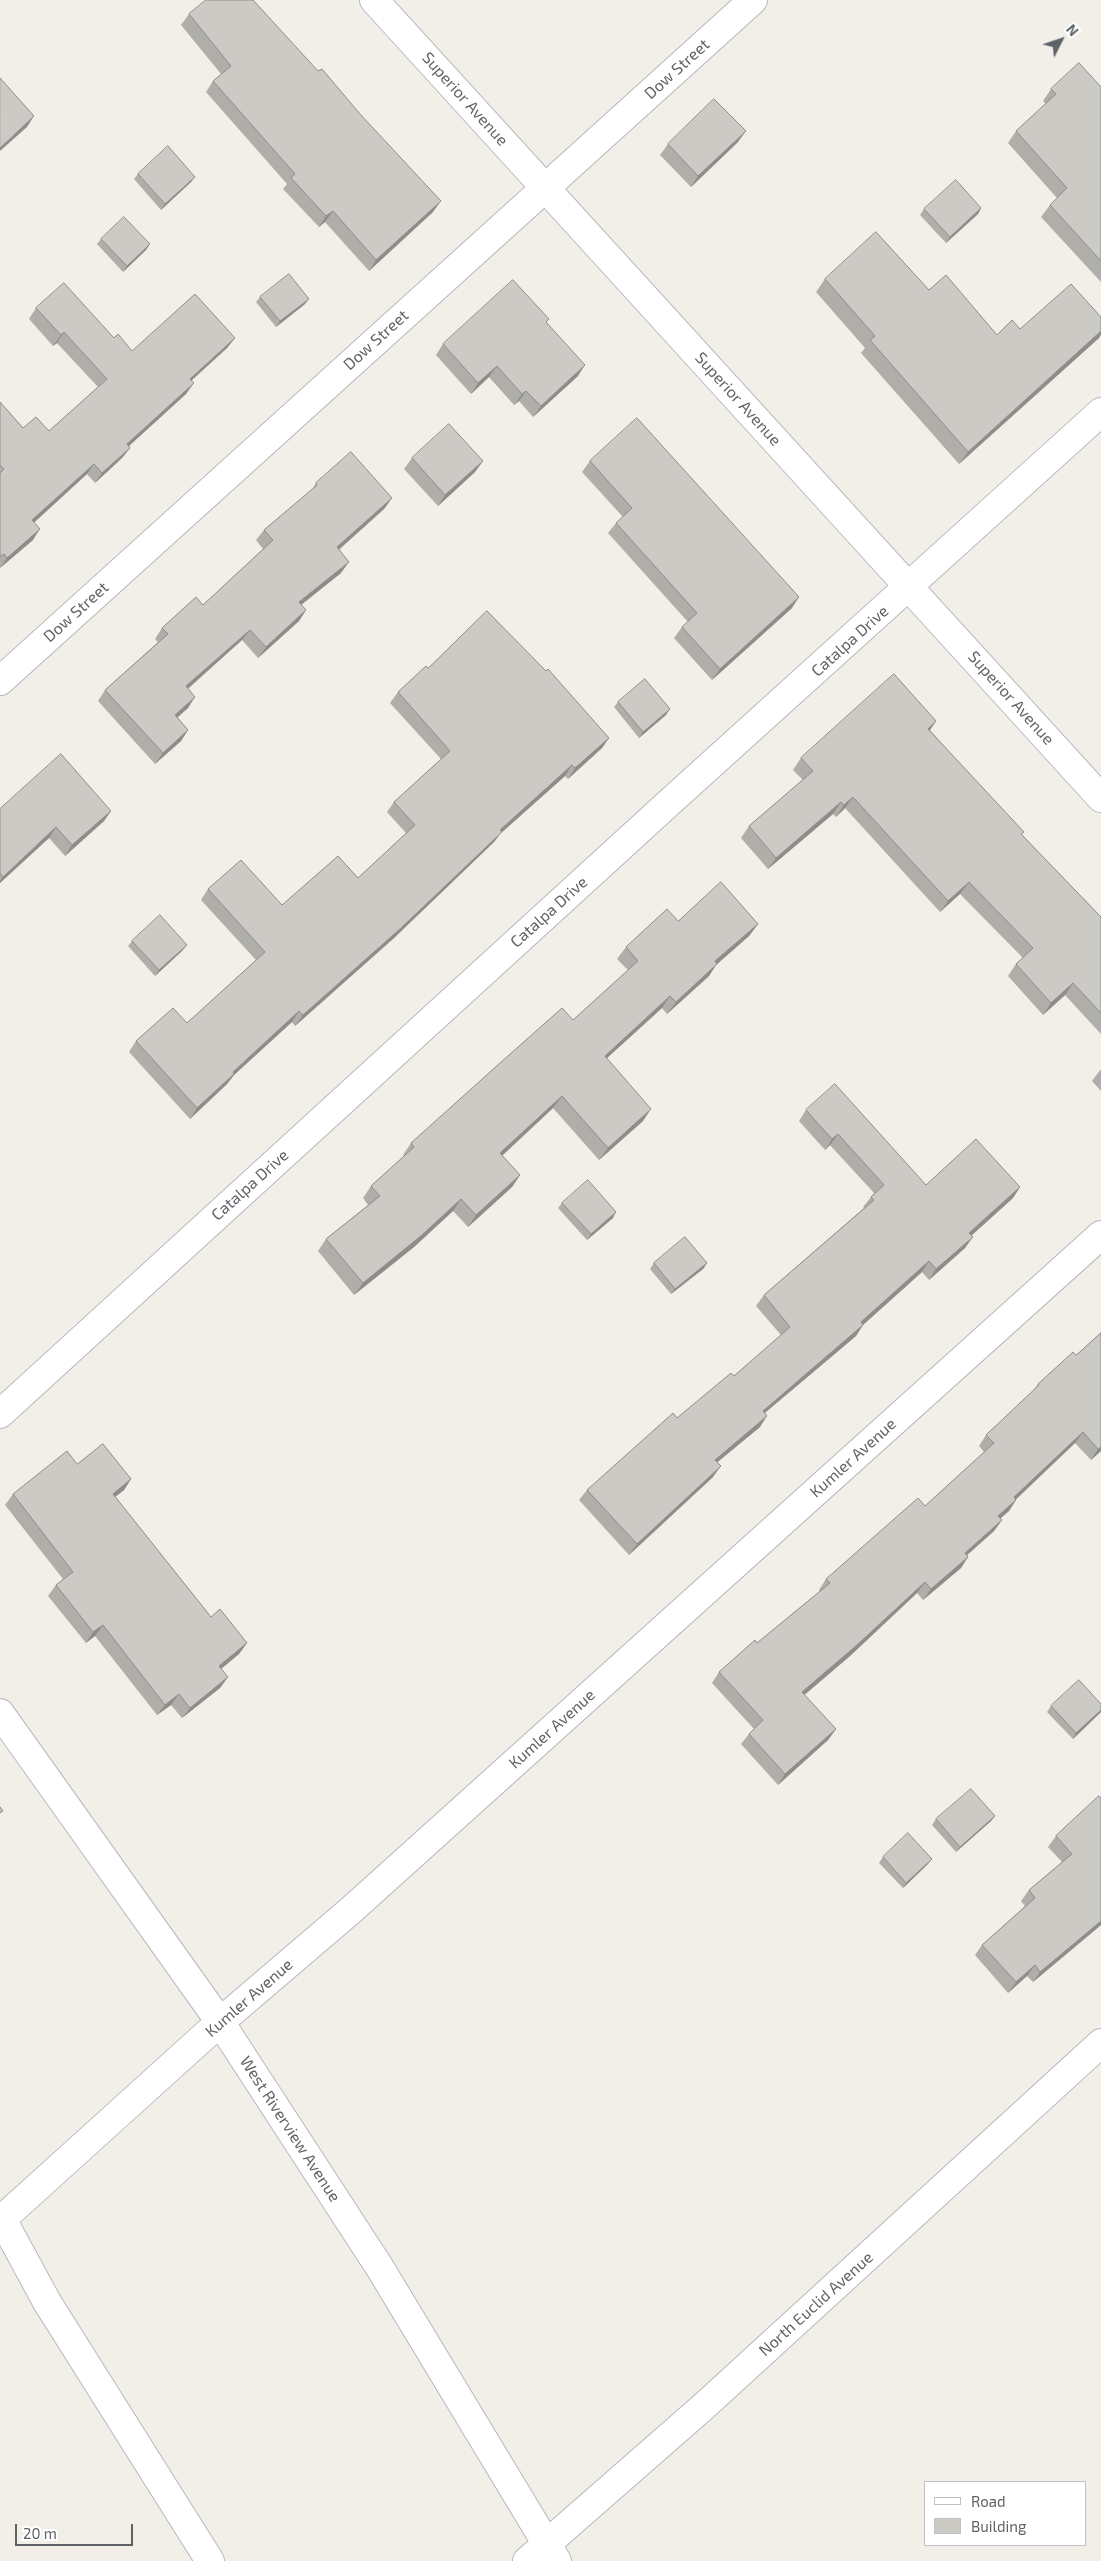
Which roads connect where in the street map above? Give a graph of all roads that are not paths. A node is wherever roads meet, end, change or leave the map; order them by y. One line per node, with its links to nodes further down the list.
1 (374, 0): 3 (street, Superior Avenue)
2 (752, 0): 3 (street, Dow Street)
3 (546, 189): 5 (street, Superior Avenue); 6 (street, Dow Street)
4 (1101, 412): 5 (street, Catalpa Drive)
5 (910, 587): 7 (street, Superior Avenue); 9 (street, Catalpa Drive)
6 (0, 680)
7 (1101, 798)
8 (1101, 1235): 11 (street, Kumler Avenue)
9 (0, 1414)
10 (0, 1713): 11 (street, West Riverview Avenue)
11 (220, 2022): 13 (street, Kumler Avenue); 14 (street, West Riverview Avenue)
12 (1101, 2043): 14 (street, North Euclid Avenue)
13 (1, 2220): 15 (street)
14 (543, 2555)
15 (210, 2561)

